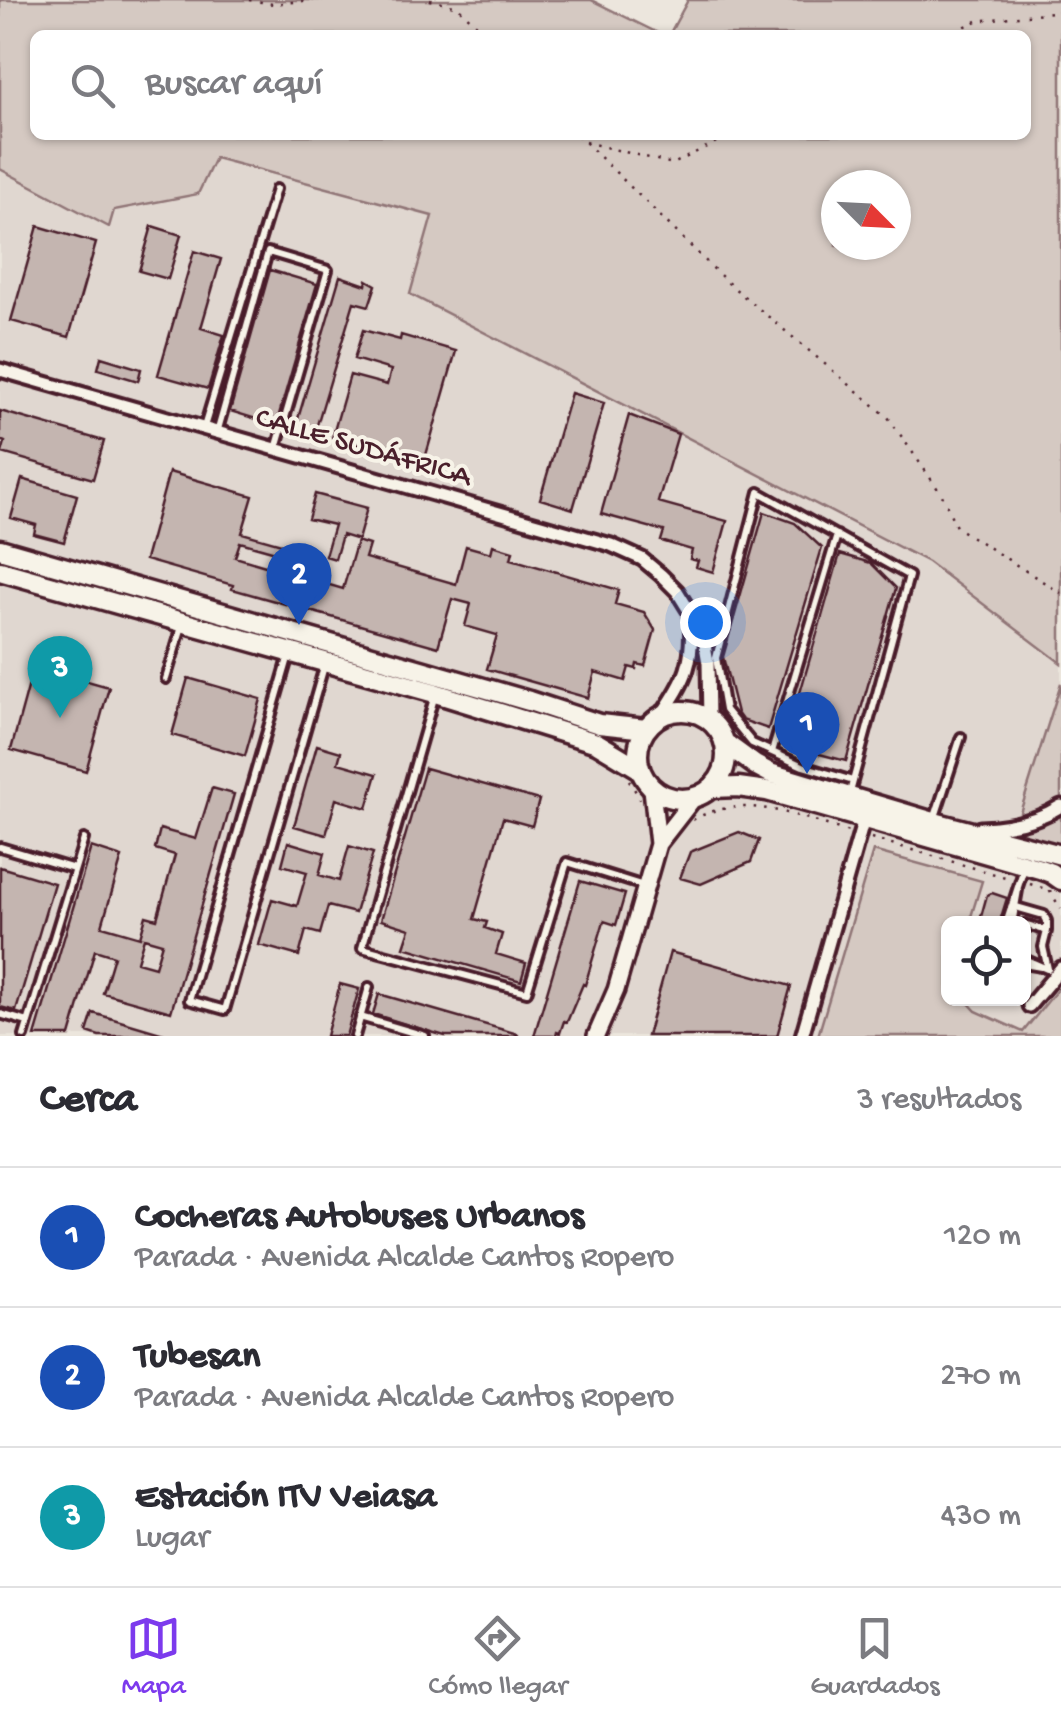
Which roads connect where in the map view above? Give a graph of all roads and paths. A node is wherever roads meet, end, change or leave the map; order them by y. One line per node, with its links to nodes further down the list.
1 (248, 0): 2 (path)
2 (316, 0)
3 (430, 0): 5 (path)
4 (1061, 11): 6 (path)
5 (482, 30)
6 (957, 30)
7 (720, 140): 8 (path)
8 (584, 142): 17 (path)
9 (276, 189): 11 (lane)
10 (0, 370): 11 (street, CALLE SUDÁFRICA)
11 (203, 430): 12 (street, CALLE SUDÁFRICA)
12 (217, 434): 13 (street, CALLE SUDÁFRICA); 13 (lane)
13 (276, 450): 18 (street, CALLE SUDÁFRICA)
14 (837, 536): 28 (lane); 28 (lane); 31 (lane)
15 (0, 550): 25 (main road)
16 (0, 571): 19 (main road)
17 (1061, 594)
18 (690, 612): 24 (street, CALLE SUDÁFRICA); 25 (street)
19 (183, 622): 20 (main road); 22 (lane)
20 (290, 652): 21 (main road); 21 (lane)
21 (326, 662): 23 (main road)
22 (166, 678)
23 (435, 693): 29 (main road); 46 (lane)
24 (709, 720): 25 (main road); 27 (main road)
25 (653, 723): 29 (main road)
26 (961, 736): 35 (lane)
27 (725, 743): 30 (main road); 31 (main road)
28 (772, 752): 31 (lane)
29 (633, 773): 32 (main road); 32 (path)
30 (712, 788): 33 (main road); 37 (main road)
31 (851, 789): 35 (main road)
32 (646, 795): 33 (main road); 40 (street)
33 (693, 798): 40 (street)
34 (1061, 806): 38 (street)
35 (934, 822): 38 (main road)
36 (686, 826): 37 (path)
37 (862, 827): 44 (main road); 44 (path); 63 (street)
38 (958, 828): 42 (main road)
39 (84, 838): 43 (lane)
40 (658, 844): 46 (street)
41 (0, 847): 43 (lane)
42 (1061, 855)
43 (74, 869): 58 (lane)
44 (1021, 878): 45 (main road); 47 (lane); 48 (path); 49 (lane)
45 (1061, 880)
46 (646, 886): 62 (street)
47 (1016, 907): 50 (lane); 52 (lane)
48 (1061, 909)
49 (1015, 916)
50 (1015, 916)
51 (1031, 927): 52 (lane)
52 (1047, 931): 53 (lane)
53 (1052, 970): 55 (street)
54 (369, 987): 57 (lane)
55 (1031, 1002)
56 (0, 1014): 58 (lane)
57 (360, 1017): 60 (lane); 61 (lane)
58 (28, 1022): 59 (lane)
59 (24, 1036)
60 (355, 1036)
61 (425, 1036)
62 (596, 1036)
63 (802, 1036)

